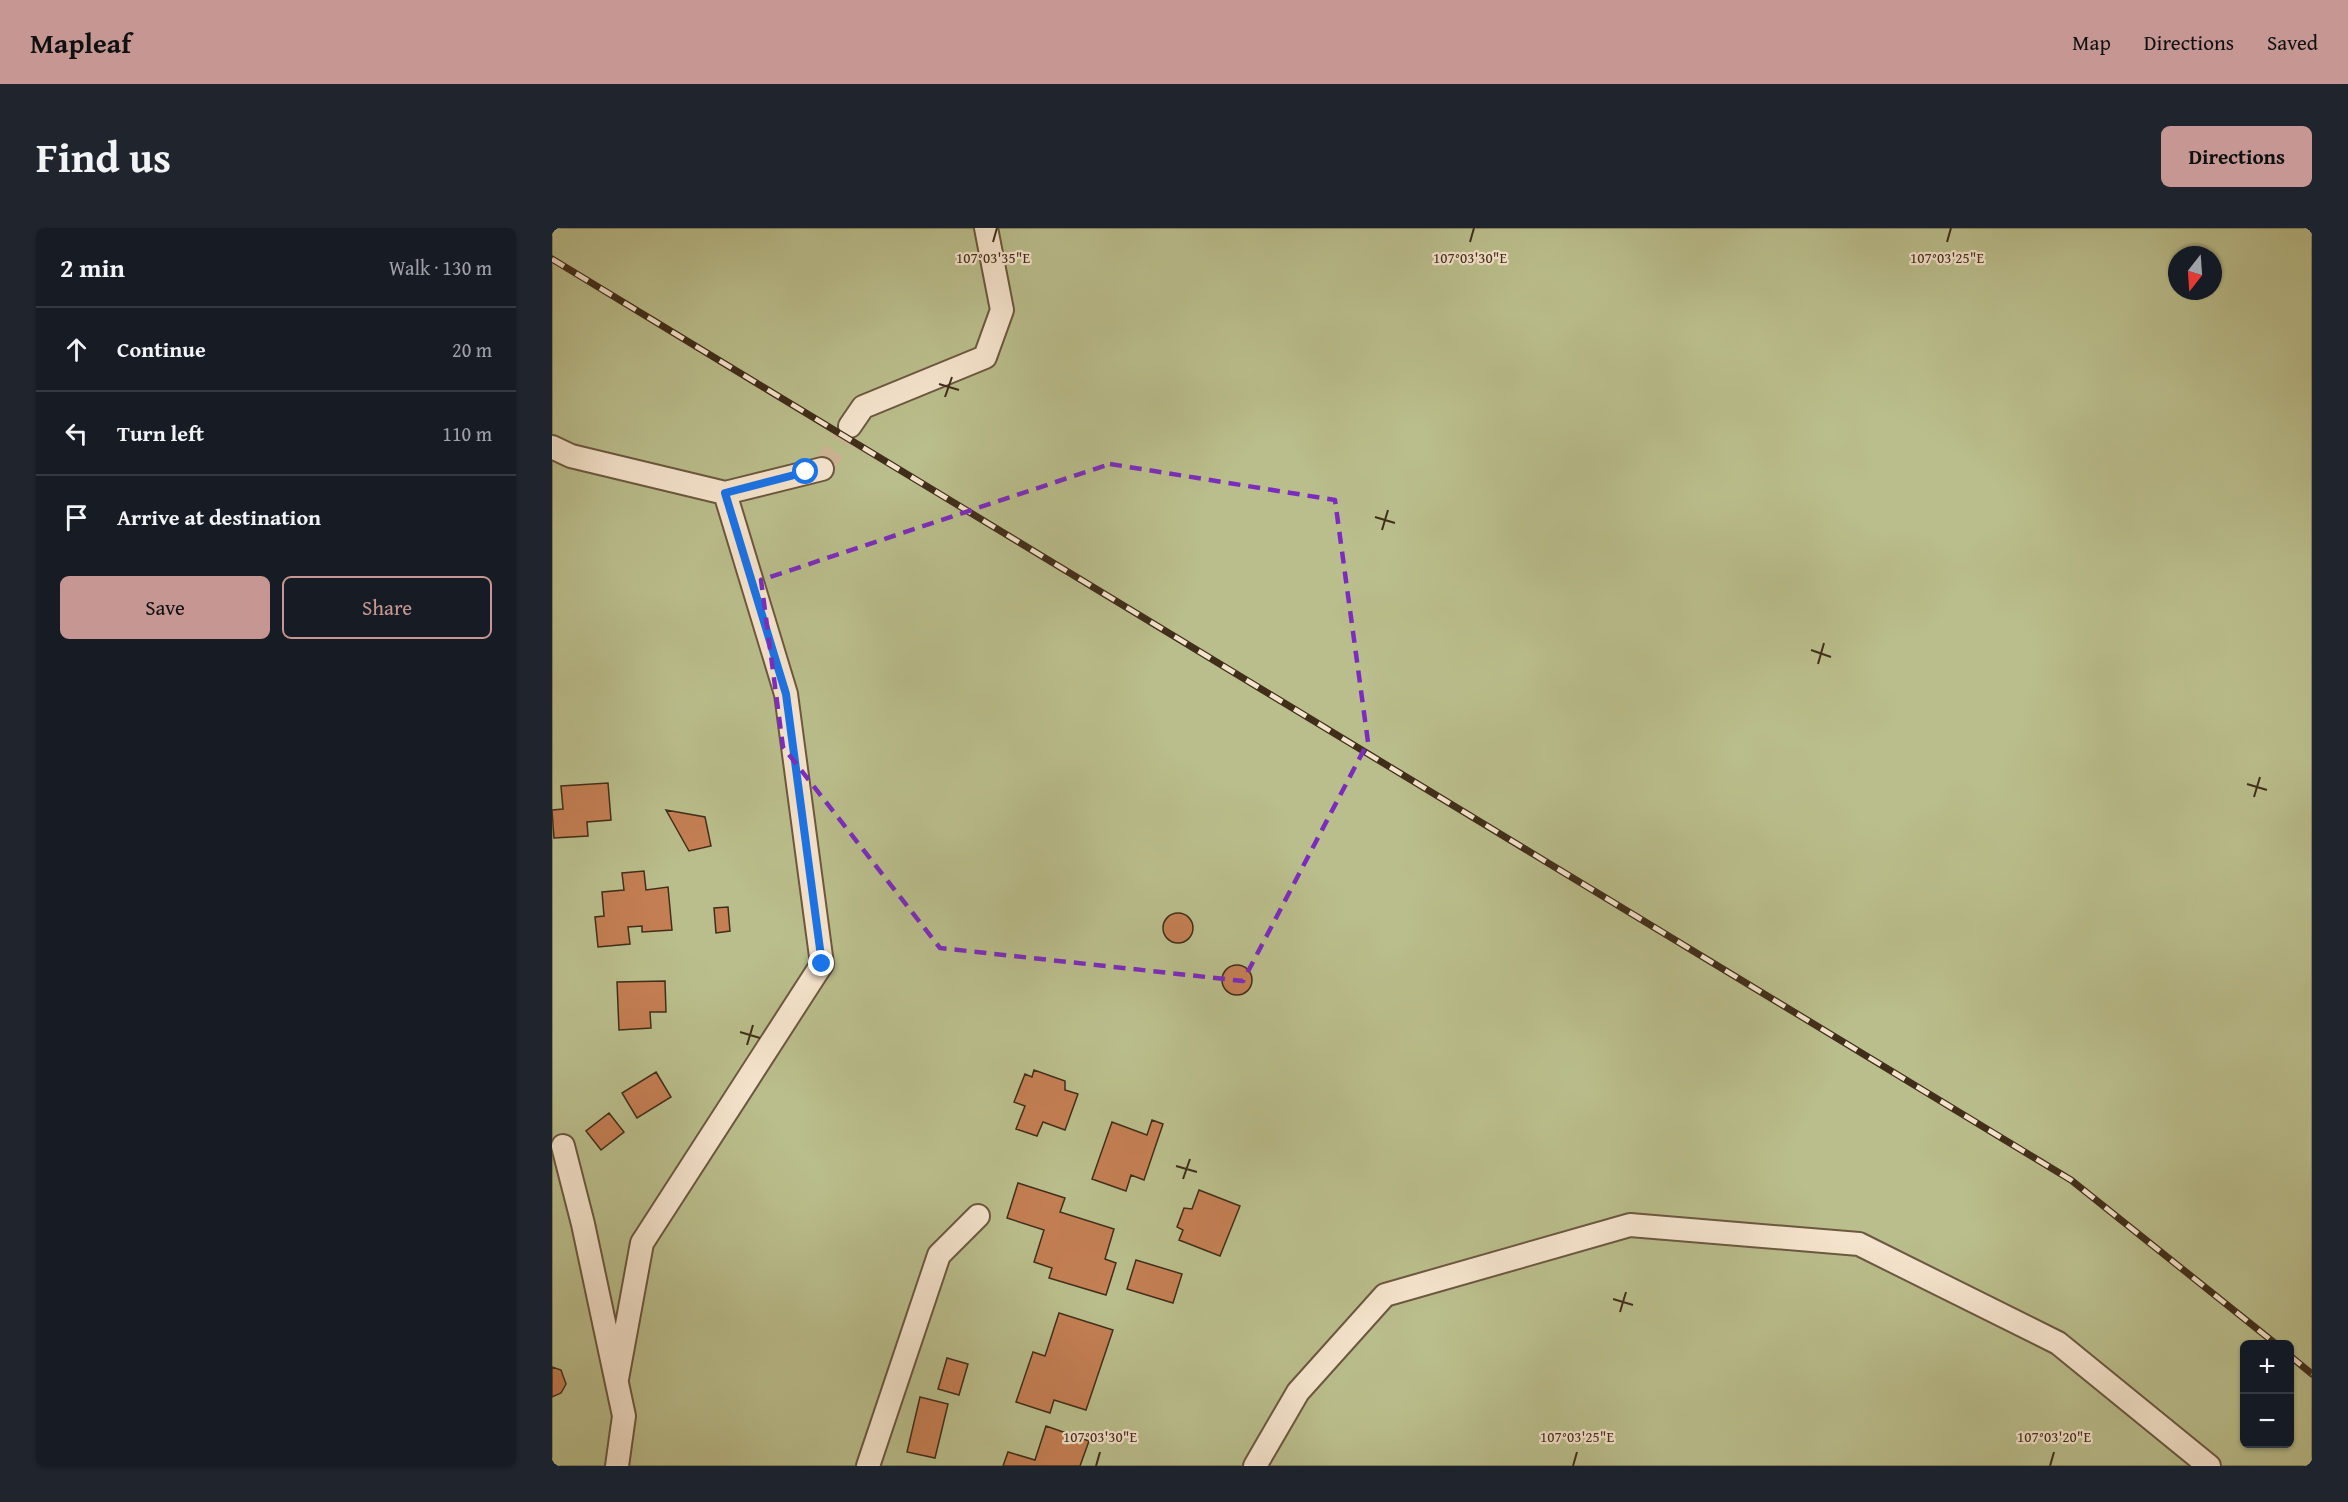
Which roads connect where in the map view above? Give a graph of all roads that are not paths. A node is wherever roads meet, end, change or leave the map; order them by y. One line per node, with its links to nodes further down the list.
1 (986, 228): 2 (street)
2 (850, 426)
3 (552, 447): 5 (street)
4 (822, 469): 5 (street)
5 (725, 493): 8 (street)
6 (563, 1146): 8 (street)
7 (978, 1216): 10 (street)
8 (617, 1379): 9 (street)
9 (617, 1466)
10 (868, 1466)
11 (1255, 1466): 12 (street)
12 (2209, 1466)

